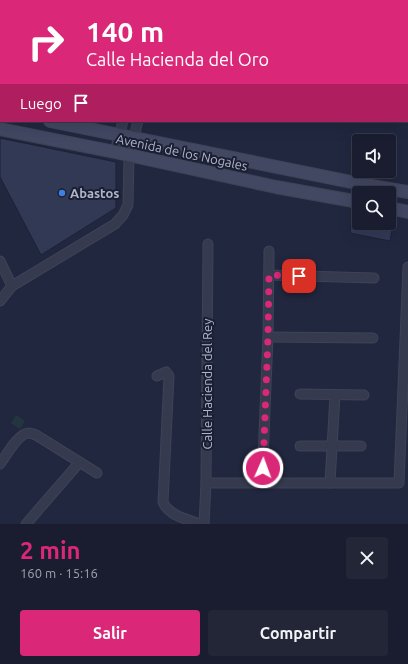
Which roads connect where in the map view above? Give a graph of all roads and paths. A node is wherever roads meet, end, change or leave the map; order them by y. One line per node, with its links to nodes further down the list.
1 (55, 122): 5 (main road, Avenida de los Nogales)
2 (123, 122): 5 (street)
3 (138, 122): 6 (street)
4 (0, 129): 7 (main road, Avenida de los Nogales)
5 (120, 135): 6 (main road, Avenida de los Nogales); 7 (street)
6 (134, 138): 8 (street); 9 (main road, Avenida de los Nogales)
7 (115, 152): 8 (main road, Avenida de los Nogales)
8 (129, 156): 10 (main road, Avenida de los Nogales); 19 (street)
9 (408, 192)
10 (352, 201)
11 (396, 209): 12 (main road)
12 (408, 212)
13 (208, 244): 33 (street, Calle Hacienda del Rey)
14 (269, 251): 17 (street)
15 (0, 261): 19 (street)
16 (408, 267): 35 (street)
17 (269, 275): 18 (street); 21 (street)
18 (374, 278)
19 (12, 286): 20 (street)
20 (0, 301)
21 (268, 337): 22 (street); 34 (street)
22 (373, 338)
23 (157, 376): 37 (street)
24 (300, 394): 25 (street)
25 (335, 395): 26 (street); 28 (street)
26 (364, 395)
27 (300, 446): 28 (street)
28 (333, 446): 29 (street); 35 (street)
29 (361, 446)
30 (79, 463): 31 (street); 32 (street); 36 (street)
31 (0, 464)
32 (97, 473)
33 (206, 483): 34 (street); 38 (street, Calle Hacienda del Rey)
34 (262, 483): 35 (street)
35 (330, 484)
36 (26, 524)
37 (200, 524)
38 (204, 524)

